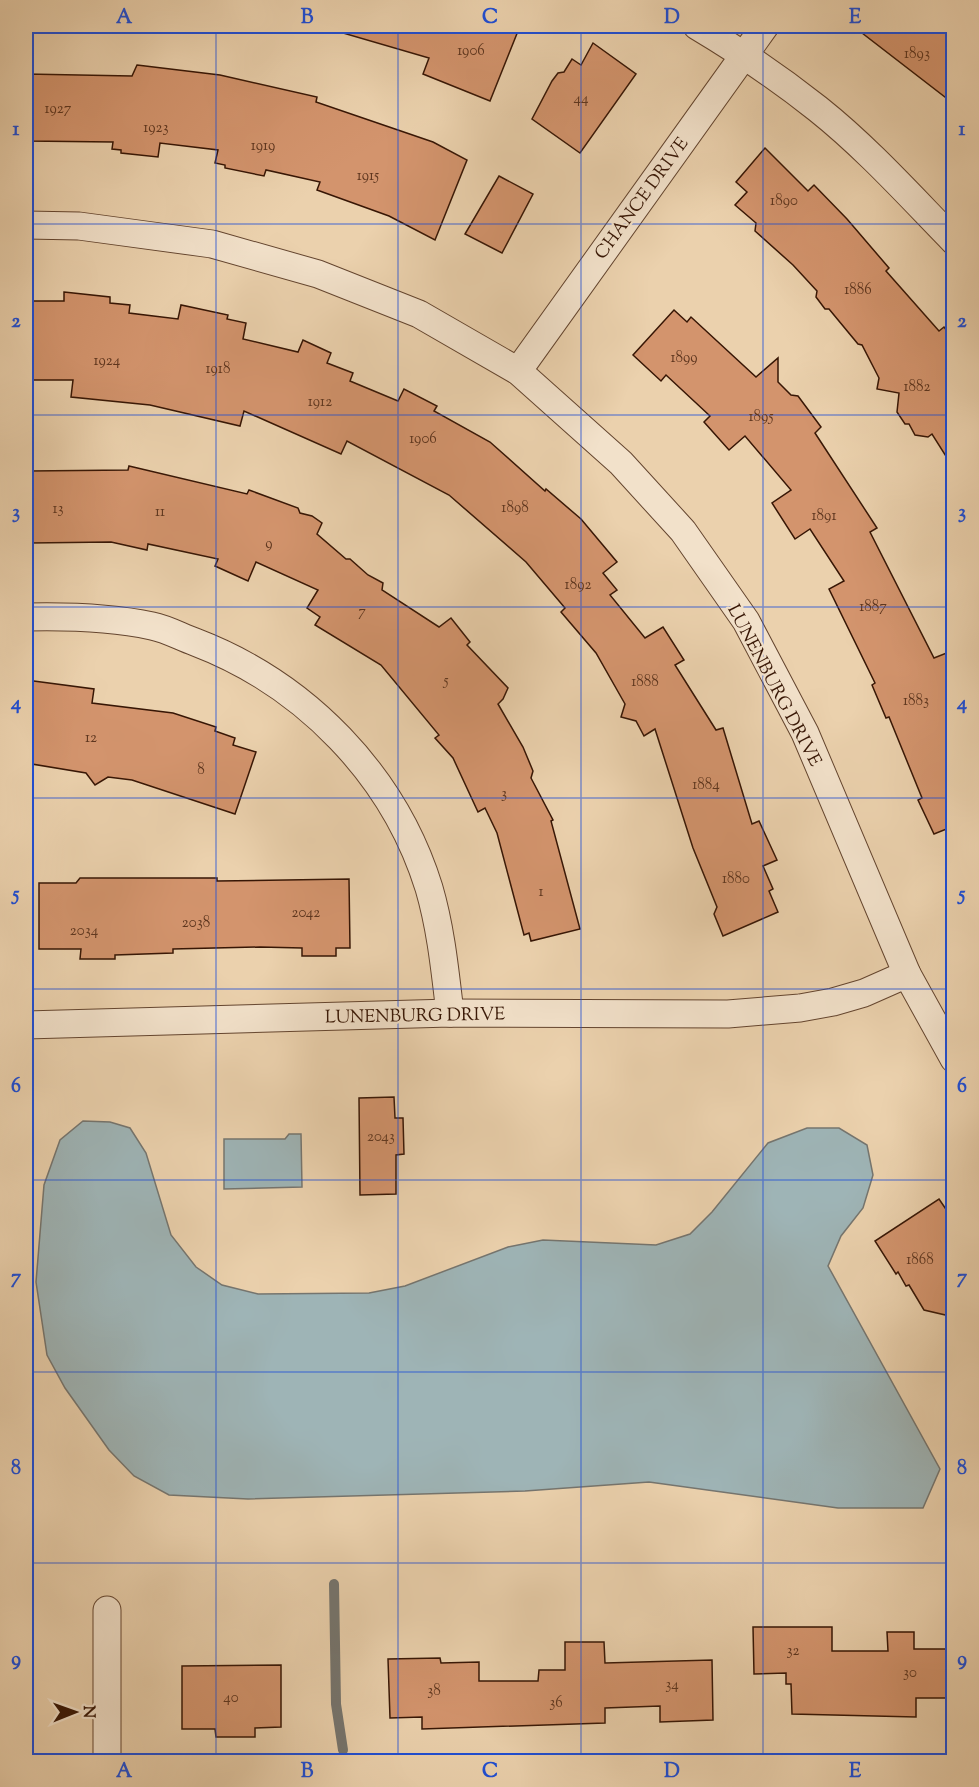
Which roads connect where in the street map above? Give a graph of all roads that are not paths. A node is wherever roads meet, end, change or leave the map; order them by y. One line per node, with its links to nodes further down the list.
1 (697, 26): 3 (street)
2 (765, 26): 3 (street, CHANCE DRIVE)
3 (744, 54): 5 (street); 6 (street, CHANCE DRIVE)
4 (26, 225): 6 (street, LUNENBURG DRIVE)
5 (954, 241)
6 (518, 371): 8 (street, LUNENBURG DRIVE)
7 (26, 617): 9 (street)
8 (907, 974): 9 (street, LUNENBURG DRIVE); 11 (street, LUNENBURG DRIVE)
9 (450, 1013): 10 (street, LUNENBURG DRIVE)
10 (26, 1026)
11 (954, 1059)
12 (107, 1610): 13 (street)
13 (106, 1761)

